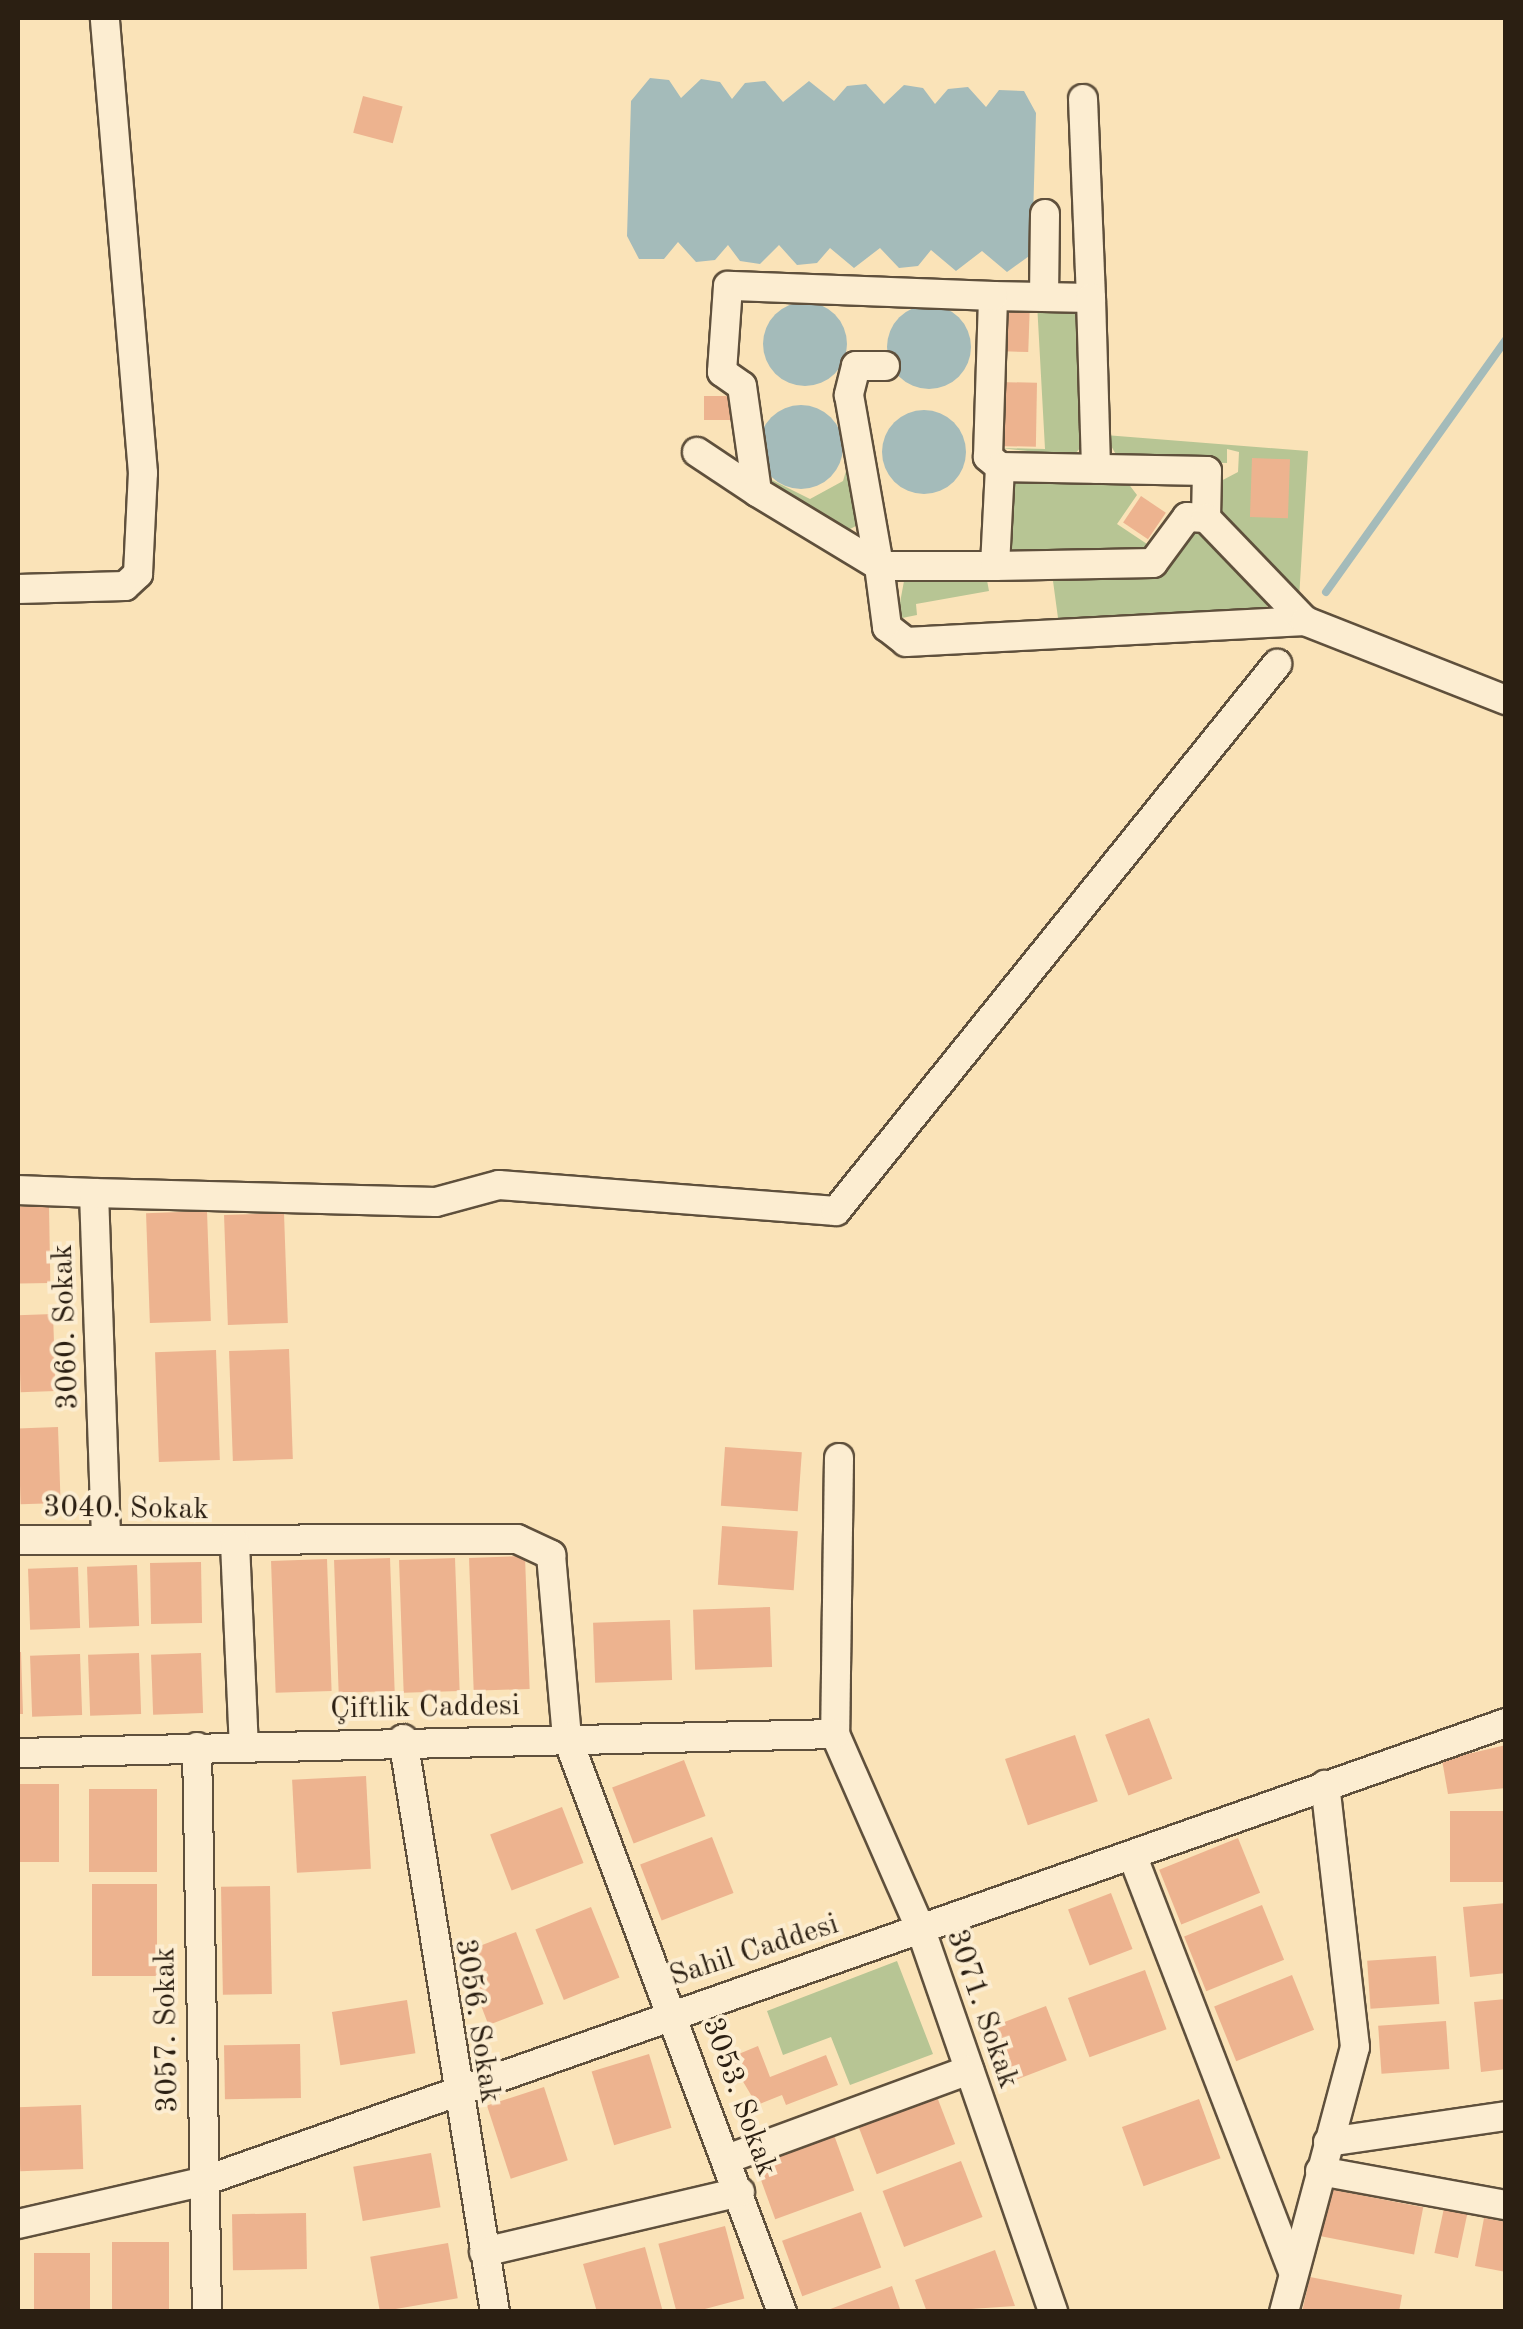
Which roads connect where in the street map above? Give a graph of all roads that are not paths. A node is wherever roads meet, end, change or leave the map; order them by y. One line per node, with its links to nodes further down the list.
1 (105, 18): 15 (street)
2 (1083, 99): 6 (street)
3 (1045, 214): 5 (street)
4 (993, 296): 5 (street); 9 (street); 11 (street)
5 (1044, 297): 6 (street)
6 (1092, 298): 10 (street)
7 (885, 366): 13 (street)
8 (697, 452): 11 (street)
9 (1000, 467): 10 (street); 14 (street)
10 (1096, 468): 12 (street)
11 (757, 492): 13 (street)
12 (1206, 518): 14 (street); 16 (street)
13 (879, 566): 14 (street); 16 (street)
14 (994, 566)
15 (18, 589)
16 (1306, 621): 18 (street)
17 (1277, 664): 20 (street)
18 (1506, 700)
19 (18, 1190): 20 (street)
20 (94, 1193): 22 (street, 3060. Sokak)
21 (839, 1458): 26 (street)
22 (106, 1536): 23 (street, 3040. Sokak); 24 (street, 3040. Sokak)
23 (18, 1540)
24 (234, 1543): 27 (street, 3040. Sokak); 29 (street)
25 (1506, 1723): 32 (street, Sahil Caddesi)
26 (834, 1734): 27 (street, Çiftlik Caddesi); 34 (street, 3071. Sokak)
27 (567, 1737): 28 (street, Çiftlik Caddesi); 35 (street, 3053. Sokak)
28 (403, 1739): 29 (street, Çiftlik Caddesi); 37 (street, 3056. Sokak)
29 (244, 1746): 30 (street, Çiftlik Caddesi)
30 (197, 1747): 31 (street, Çiftlik Caddesi); 42 (street, 3057. Sokak)
31 (18, 1753)
32 (1325, 1784): 33 (street, Sahil Caddesi); 39 (street)
33 (1133, 1857): 34 (street, Sahil Caddesi); 47 (street)
34 (920, 1930): 35 (street, Sahil Caddesi); 36 (street, 3071. Sokak)
35 (672, 2012): 37 (street, Sahil Caddesi); 40 (street, 3053. Sokak)
36 (969, 2070): 40 (street); 51 (street, 3071. Sokak)
37 (453, 2092): 42 (street, Sahil Caddesi); 46 (street, 3056. Sokak)
38 (1506, 2116): 39 (street)
39 (1328, 2142): 41 (street)
40 (728, 2159): 43 (street, 3053. Sokak)
41 (1320, 2172): 44 (street); 47 (street)
42 (201, 2182): 45 (street, Sahil Caddesi); 48 (street, 3057. Sokak)
43 (740, 2192): 46 (street); 50 (street, 3053. Sokak)
44 (1506, 2205)
45 (18, 2224)
46 (484, 2252): 49 (street, 3056. Sokak)
47 (1293, 2272): 52 (street)
48 (207, 2312)
49 (495, 2312)
50 (782, 2312)
51 (1053, 2312)
52 (1284, 2312)

